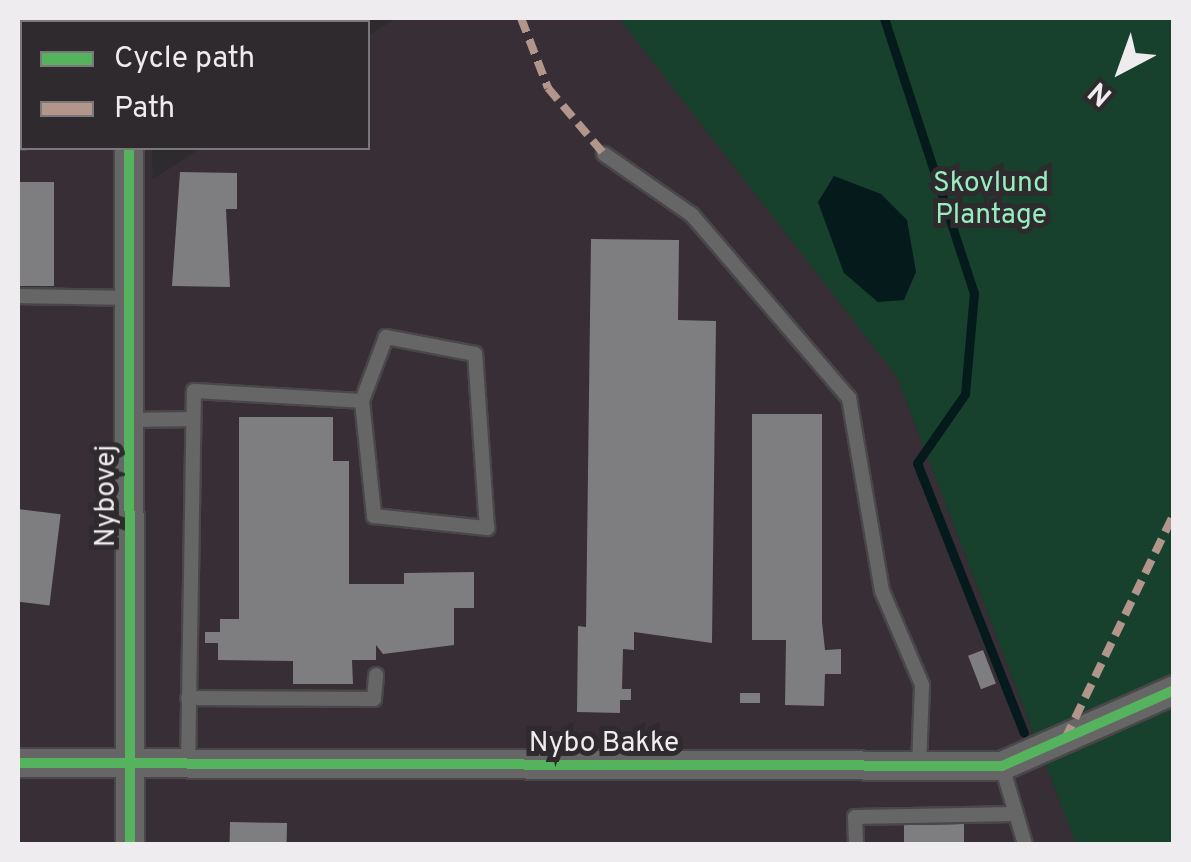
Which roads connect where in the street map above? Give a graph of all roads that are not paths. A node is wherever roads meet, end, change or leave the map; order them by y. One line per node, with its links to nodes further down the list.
1 (129, 150): 4 (street, Nybovej)
2 (604, 154): 12 (lane)
3 (18, 296): 4 (lane)
4 (129, 298): 7 (street, Nybovej)
5 (362, 401): 5 (lane); 6 (lane)
6 (193, 419): 7 (lane); 10 (lane)
7 (129, 420): 14 (street, Nybovej)
8 (376, 675): 10 (lane)
9 (1174, 690): 13 (street, Nybo Bakke)
10 (188, 698): 15 (lane)
11 (18, 763): 14 (street, Nybo Bakke)
12 (918, 766): 13 (street, Nybo Bakke); 15 (street, Nybo Bakke)
13 (1002, 766): 16 (lane)
14 (130, 768): 15 (street, Nybo Bakke); 17 (street, Nybovej)
15 (188, 768)
16 (1016, 814): 18 (lane); 19 (lane)
17 (130, 844)
18 (856, 844)
19 (1026, 844)

